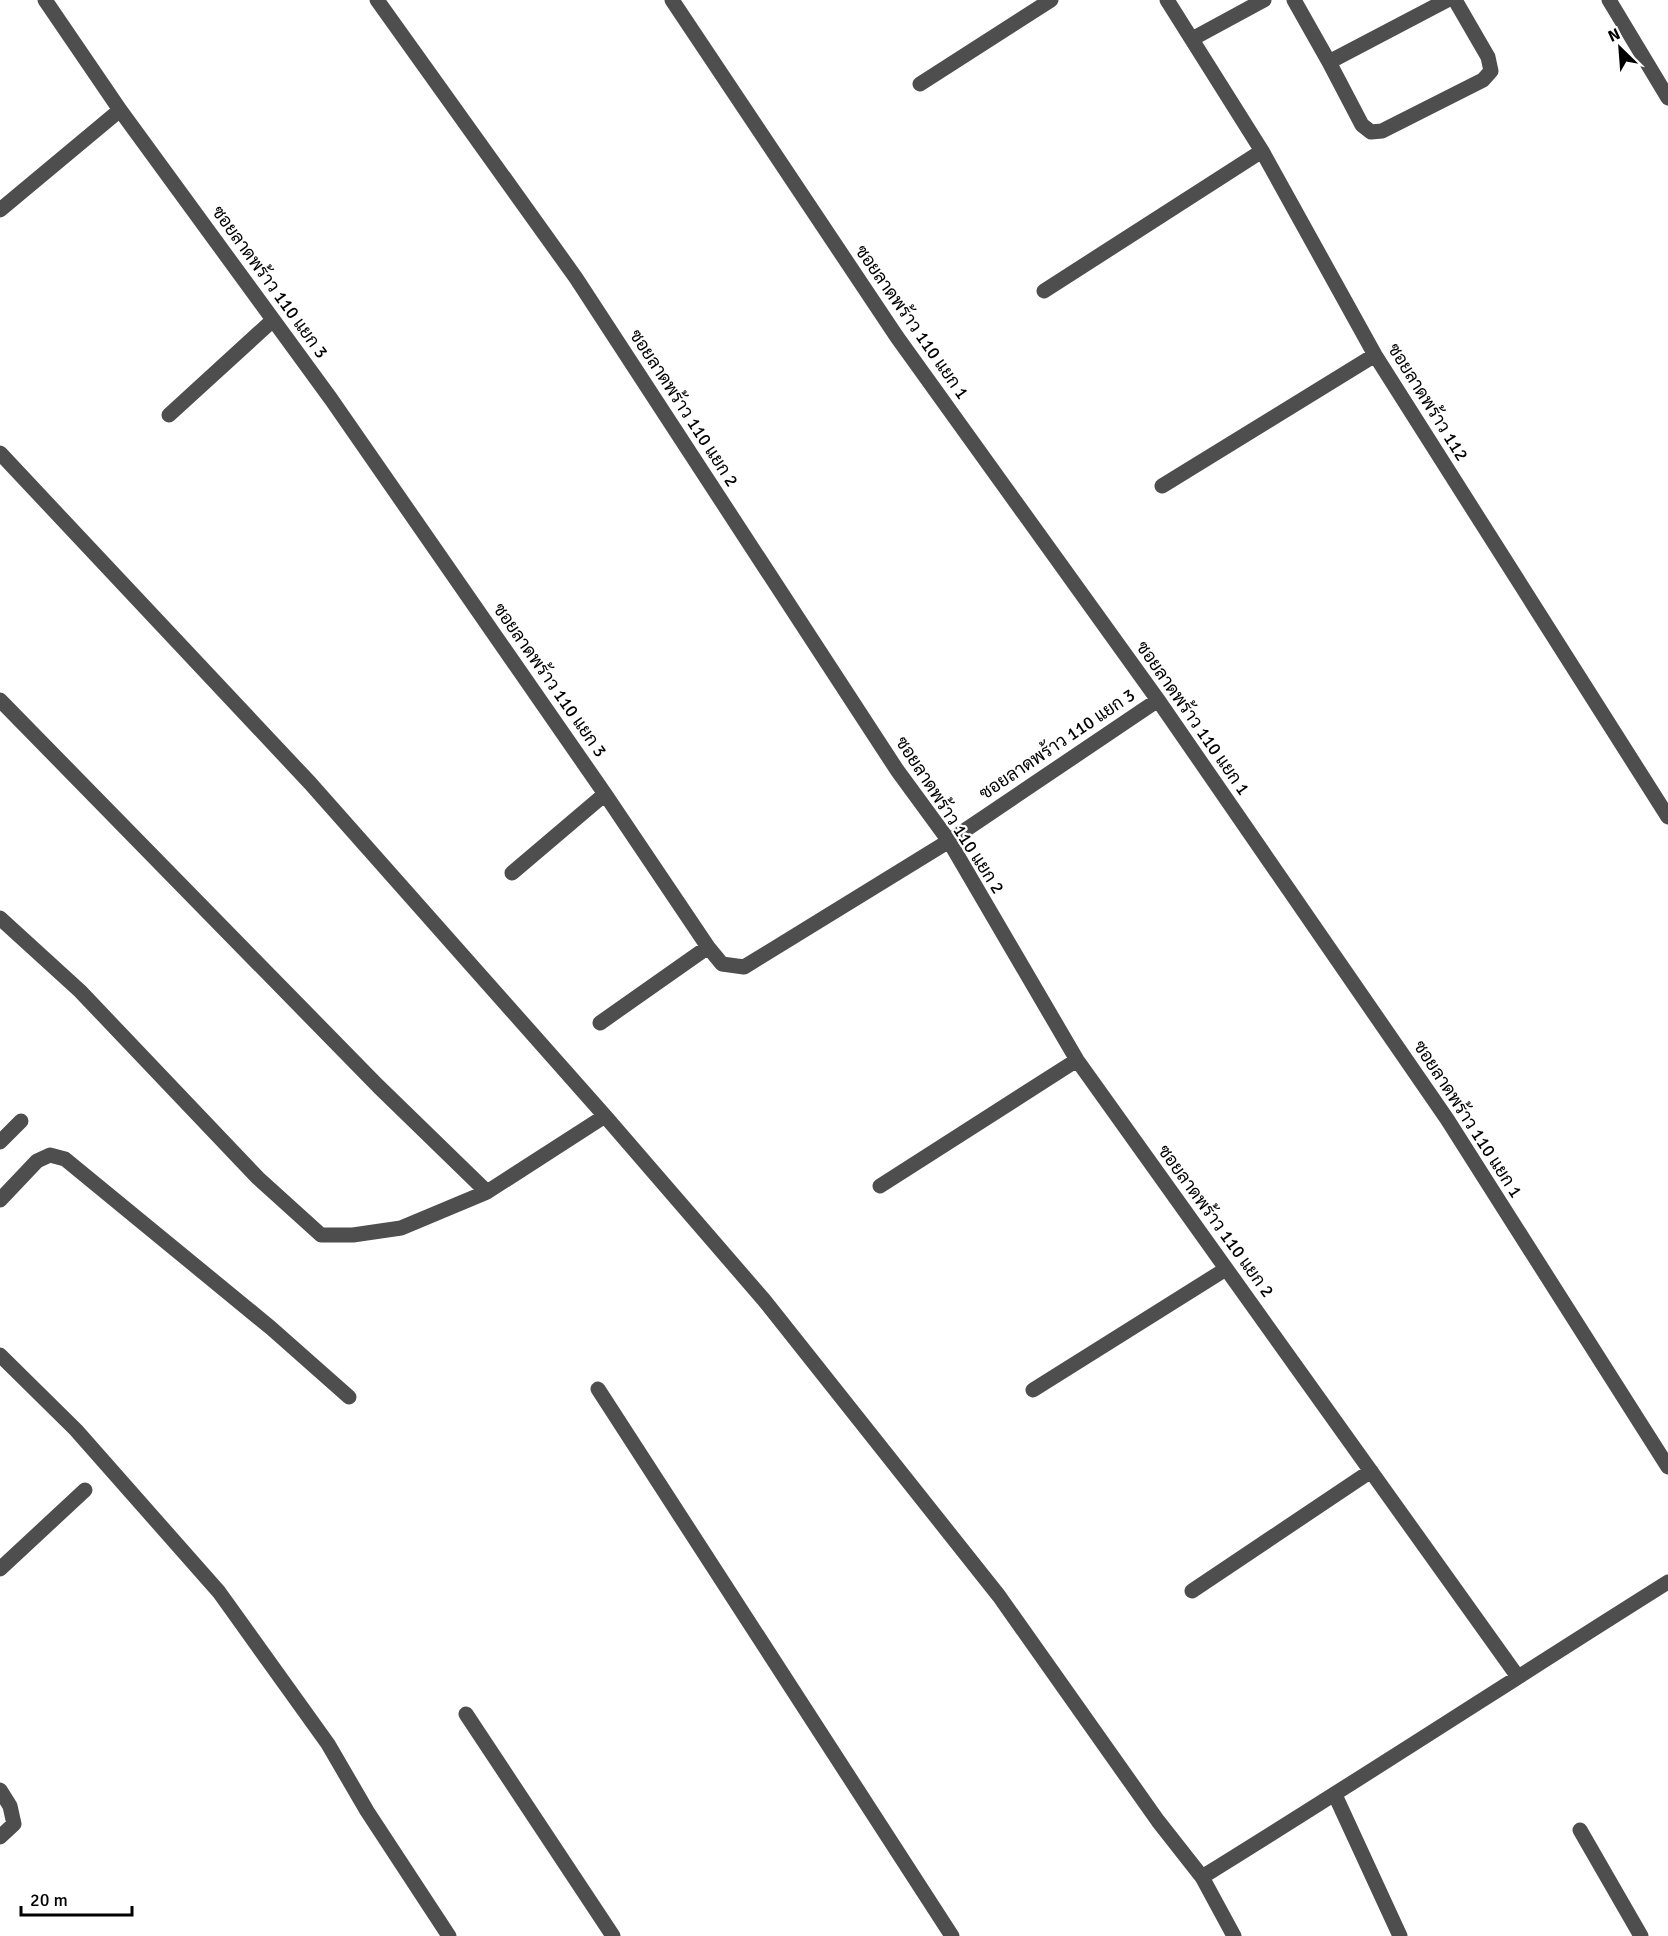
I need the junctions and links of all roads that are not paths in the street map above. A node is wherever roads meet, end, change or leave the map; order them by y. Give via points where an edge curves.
1 (45, 0) edge
2 (377, 0) edge
3 (672, 0) edge
4 (1051, 0) edge
5 (1167, 0) edge
6 (1264, 0) edge
7 (1294, 0) edge
8 (1447, 0) edge
9 (1455, 0) edge
10 (1610, 0) edge
11 (1192, 39) junction
12 (1329, 62) junction
13 (920, 84) dead end
14 (1668, 98) edge
15 (120, 110) junction
16 (1263, 151) junction
17 (0, 210) edge
18 (1044, 291) dead end
19 (273, 320) junction
20 (1375, 355) junction
21 (169, 415) dead end
22 (0, 453) edge
23 (1162, 486) dead end
24 (0, 700) edge
25 (1158, 700) junction
26 (605, 794) junction
27 (1668, 815) edge
28 (949, 842) junction
29 (512, 873) dead end
30 (0, 918) edge
31 (708, 947) junction
32 (600, 1023) dead end
33 (1077, 1060) junction
34 (605, 1116) junction
35 (21, 1121) dead end
36 (0, 1142) edge
37 (880, 1185) dead end
38 (487, 1192) junction
39 (0, 1200) edge
40 (1226, 1269) junction
41 (0, 1355) edge
42 (598, 1389) dead end
43 (1033, 1390) dead end
44 (349, 1397) dead end
45 (1668, 1467) edge
46 (1371, 1471) junction
47 (85, 1490) dead end
48 (0, 1569) edge
49 (1668, 1582) edge
50 (1192, 1591) dead end
51 (1518, 1677) junction
52 (466, 1714) dead end
53 (0, 1790) edge
54 (1335, 1795) junction
55 (1580, 1830) dead end
56 (0, 1837) edge
57 (1202, 1877) junction
58 (449, 1936) edge
59 (613, 1936) edge
60 (951, 1936) edge
61 (1234, 1936) edge
62 (1400, 1936) edge
63 (1641, 1936) edge

1 - 15 street, ซอยลาดพร้าว 110 แยก 3
2 - 28 street, ซอยลาดพร้าว 110 แยก 2 via 576,278 897,770
3 - 25 street, ซอยลาดพร้าว 110 แยก 1 via 897,338
4 - 13 street
5 - 11 street, ซอยลาดพร้าว 112
6 - 11 street
7 - 12 street
8 - 12 street
9 - 12 street via 1488,57 1491,71 1483,80 1382,131 1371,132 1362,124
10 - 14 street
11 - 16 street, ซอยลาดพร้าว 112
15 - 17 street
15 - 19 street, ซอยลาดพร้าว 110 แยก 3
16 - 18 street
16 - 20 street, ซอยลาดพร้าว 112
19 - 21 street
19 - 26 street, ซอยลาดพร้าว 110 แยก 3
20 - 23 street
20 - 27 street, ซอยลาดพร้าว 112
22 - 34 street via 310,783
24 - 38 street via 361,1069
25 - 28 street, ซอยลาดพร้าว 110 แยก 3
25 - 45 street, ซอยลาดพร้าว 110 แยก 1 via 1447,1119
26 - 29 street
26 - 31 street, ซอยลาดพร้าว 110 แยก 3
28 - 31 street, ซอยลาดพร้าว 110 แยก 3 via 744,967 722,964
28 - 33 street, ซอยลาดพร้าว 110 แยก 2
30 - 38 street via 80,991 258,1178 321,1235 401,1228
31 - 32 street
33 - 37 street
33 - 40 street, ซอยลาดพร้าว 110 แยก 2
34 - 38 street
34 - 57 street via 764,1300 999,1596
35 - 36 street
39 - 44 street via 37,1161 50,1155 65,1159
40 - 43 street
40 - 46 street, ซอยลาดพร้าว 110 แยก 2
41 - 58 street via 76,1430 219,1592 328,1744
42 - 60 street
46 - 50 street
46 - 51 street, ซอยลาดพร้าว 110 แยก 2
47 - 48 street
49 - 51 street
51 - 54 street
52 - 59 street
53 - 56 street via 10,1806 14,1824
54 - 57 street
54 - 62 street
55 - 63 street
57 - 61 street

